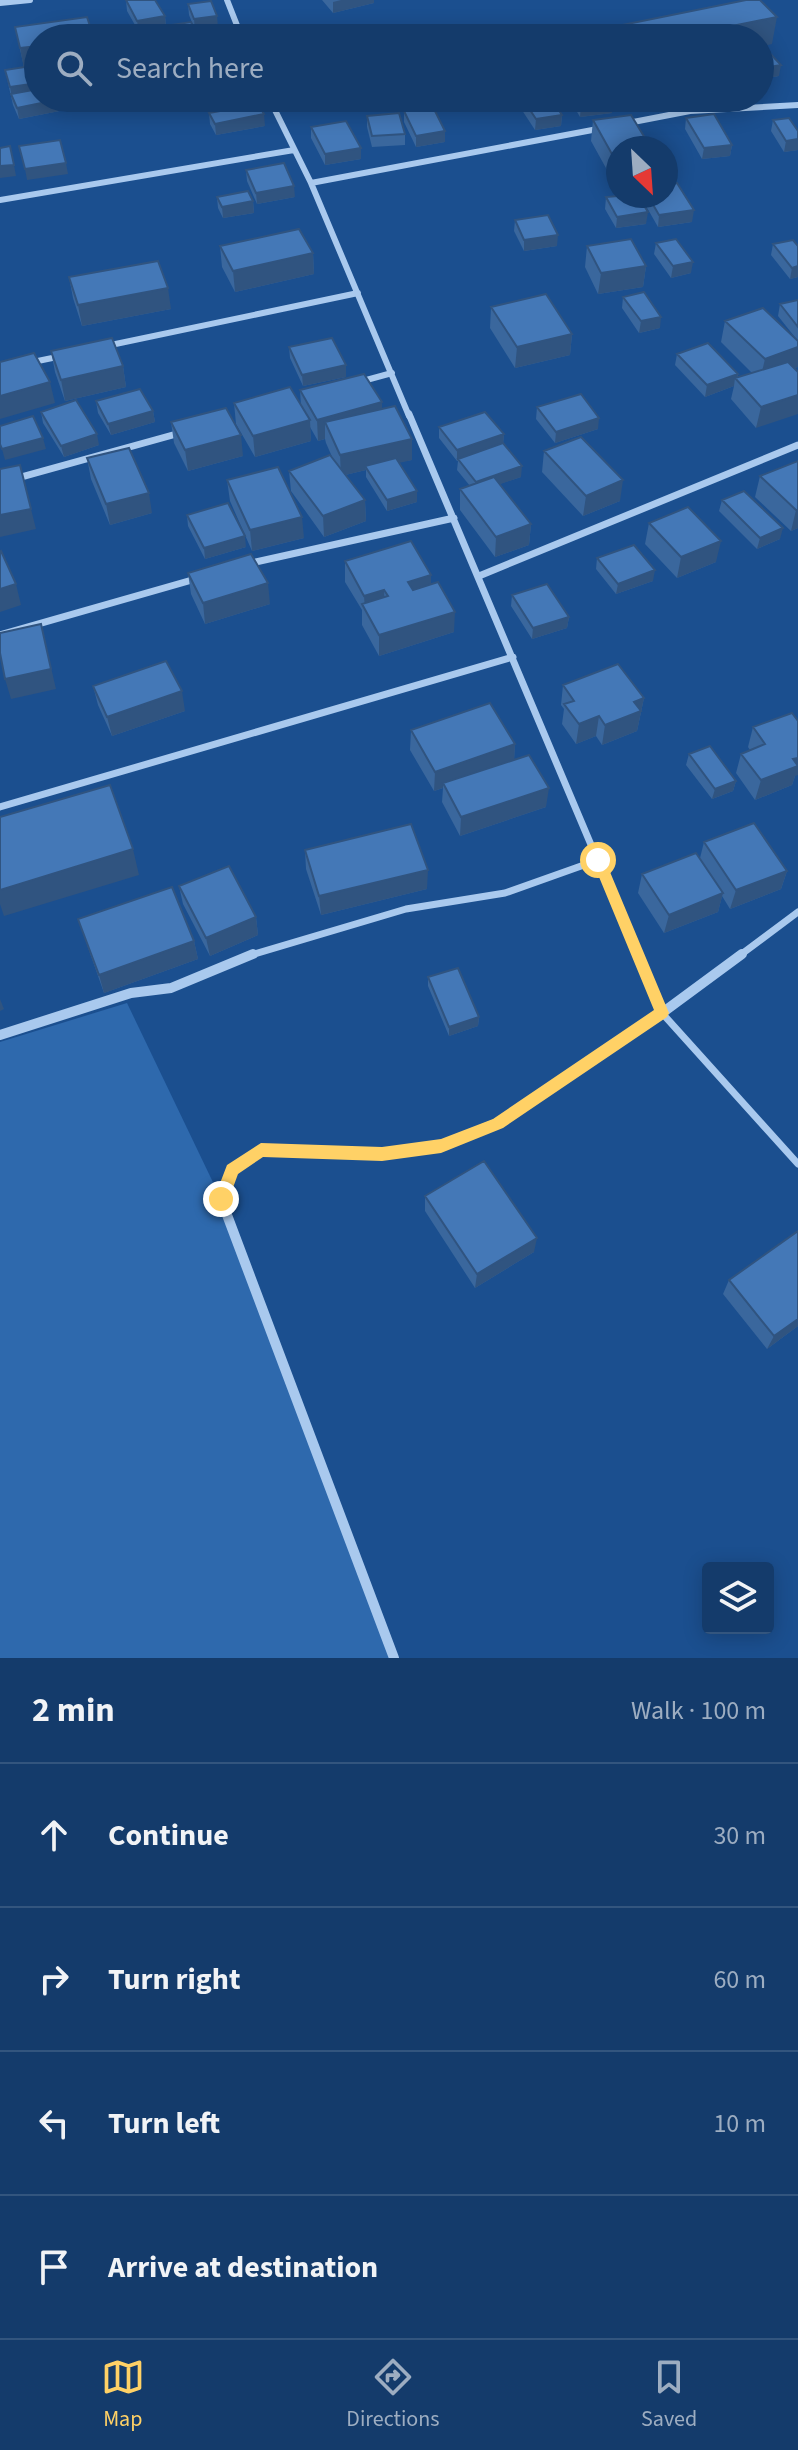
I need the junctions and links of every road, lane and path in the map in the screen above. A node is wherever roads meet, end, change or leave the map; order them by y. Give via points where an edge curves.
1 (30, 0) edge
2 (227, 0) edge
3 (0, 3) edge
4 (236, 24) edge
5 (798, 105) edge
6 (774, 106) edge
7 (276, 112) edge
8 (685, 112) edge
9 (294, 150) junction
10 (311, 183) junction
11 (0, 200) edge
12 (358, 293) junction
13 (93, 349) edge
14 (78, 352) edge
15 (16, 366) edge
16 (392, 373) junction
17 (347, 385) edge
18 (196, 428) edge
19 (798, 445) edge
20 (0, 483) edge
21 (454, 518) junction
22 (237, 567) edge
23 (207, 575) edge
24 (479, 576) junction
25 (0, 635) edge
26 (513, 657) junction
27 (0, 807) edge
28 (598, 860) junction
29 (798, 912) edge
30 (662, 1013) junction
31 (0, 1035) edge
32 (798, 1164) edge
33 (394, 1658) edge

1 - 3 street
2 - 4 street
5 - 6 street
7 - 9 street
8 - 10 street
9 - 10 street
9 - 11 street
10 - 12 street
12 - 13 street
12 - 16 street
14 - 15 street
16 - 17 street
16 - 21 street
18 - 20 street
19 - 24 street
21 - 22 street
21 - 24 street
23 - 25 street
24 - 26 street
26 - 27 street
26 - 28 street
28 - 30 street
28 - 31 street via 505,893 406,909 255,953 171,988 131,993
29 - 30 street
30 - 32 lane
30 - 33 street via 498,1123 441,1146 382,1154 261,1150 232,1170 221,1199

